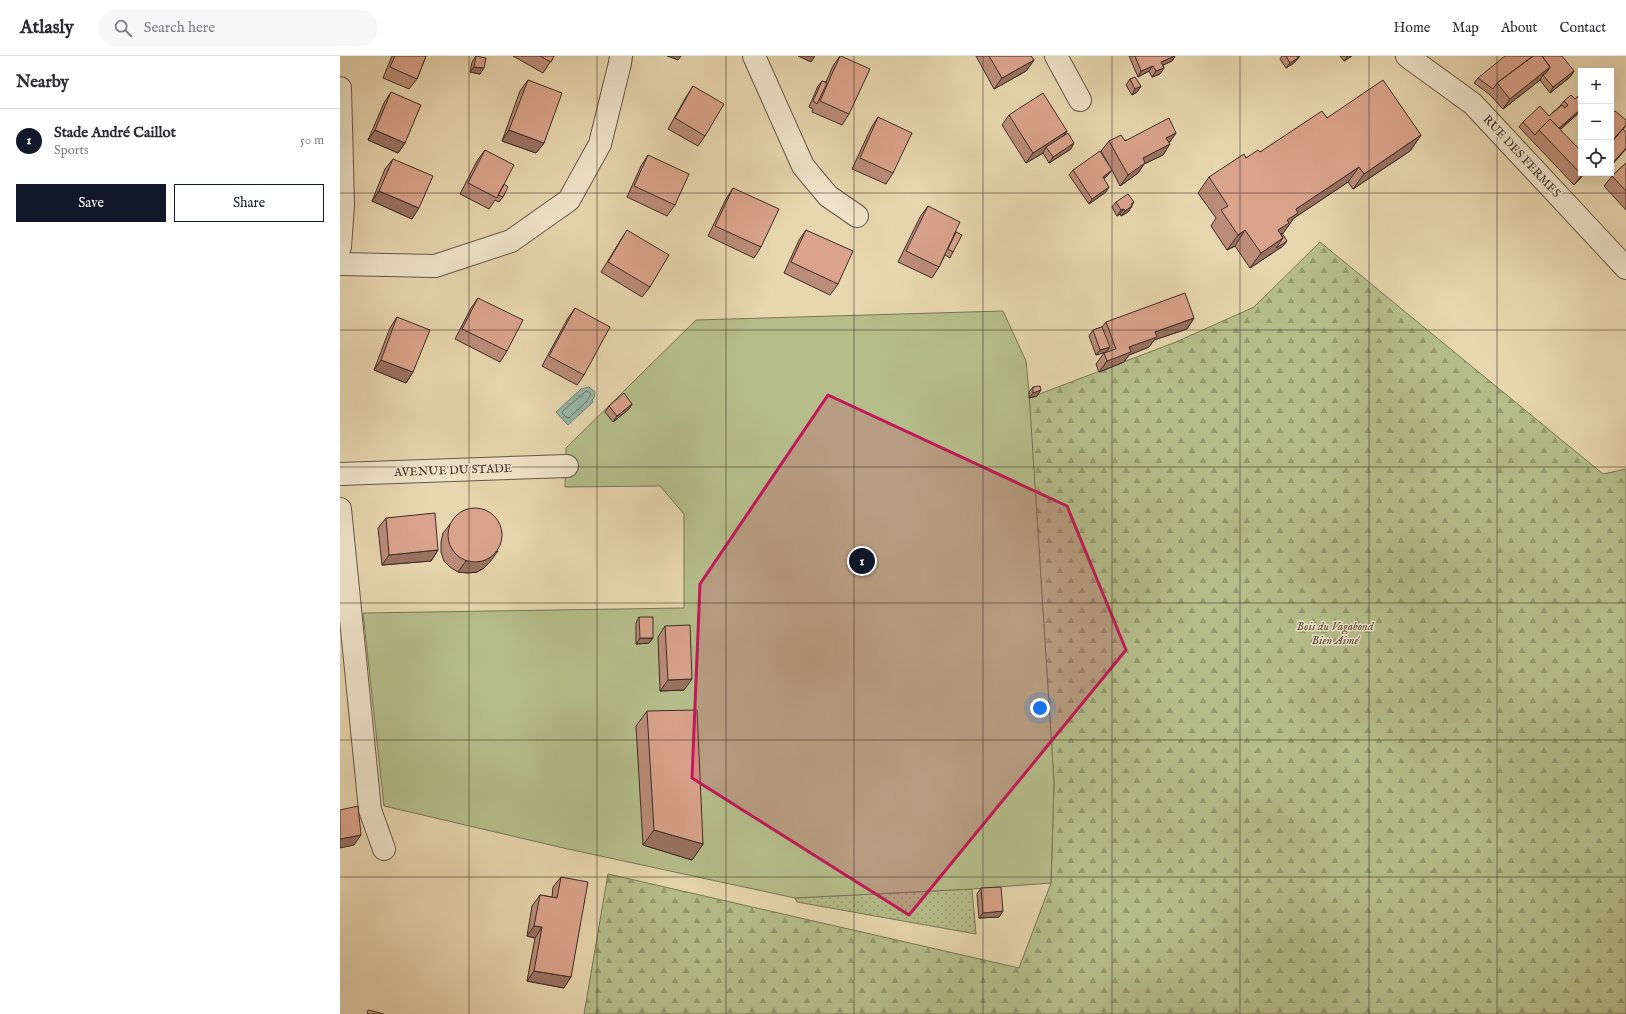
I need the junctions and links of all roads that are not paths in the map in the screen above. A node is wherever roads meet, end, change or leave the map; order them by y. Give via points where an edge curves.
1 (621, 56) edge
2 (754, 56) edge
3 (1056, 56) edge
4 (1407, 56) edge
5 (340, 88) edge
6 (1080, 100) dead end
7 (857, 216) dead end
8 (340, 247) edge
9 (340, 264) edge
10 (1626, 268) edge
11 (567, 466) dead end
12 (340, 474) edge
13 (340, 509) edge
14 (384, 850) dead end

1 - 9 street via 600,144 569,200 511,241 435,266
2 - 7 street via 803,166 828,196
3 - 6 street
4 - 10 street, RUE DES FERMES via 1473,104
5 - 8 street via 343,205
11 - 12 street, AVENUE DU STADE
13 - 14 street via 370,810

